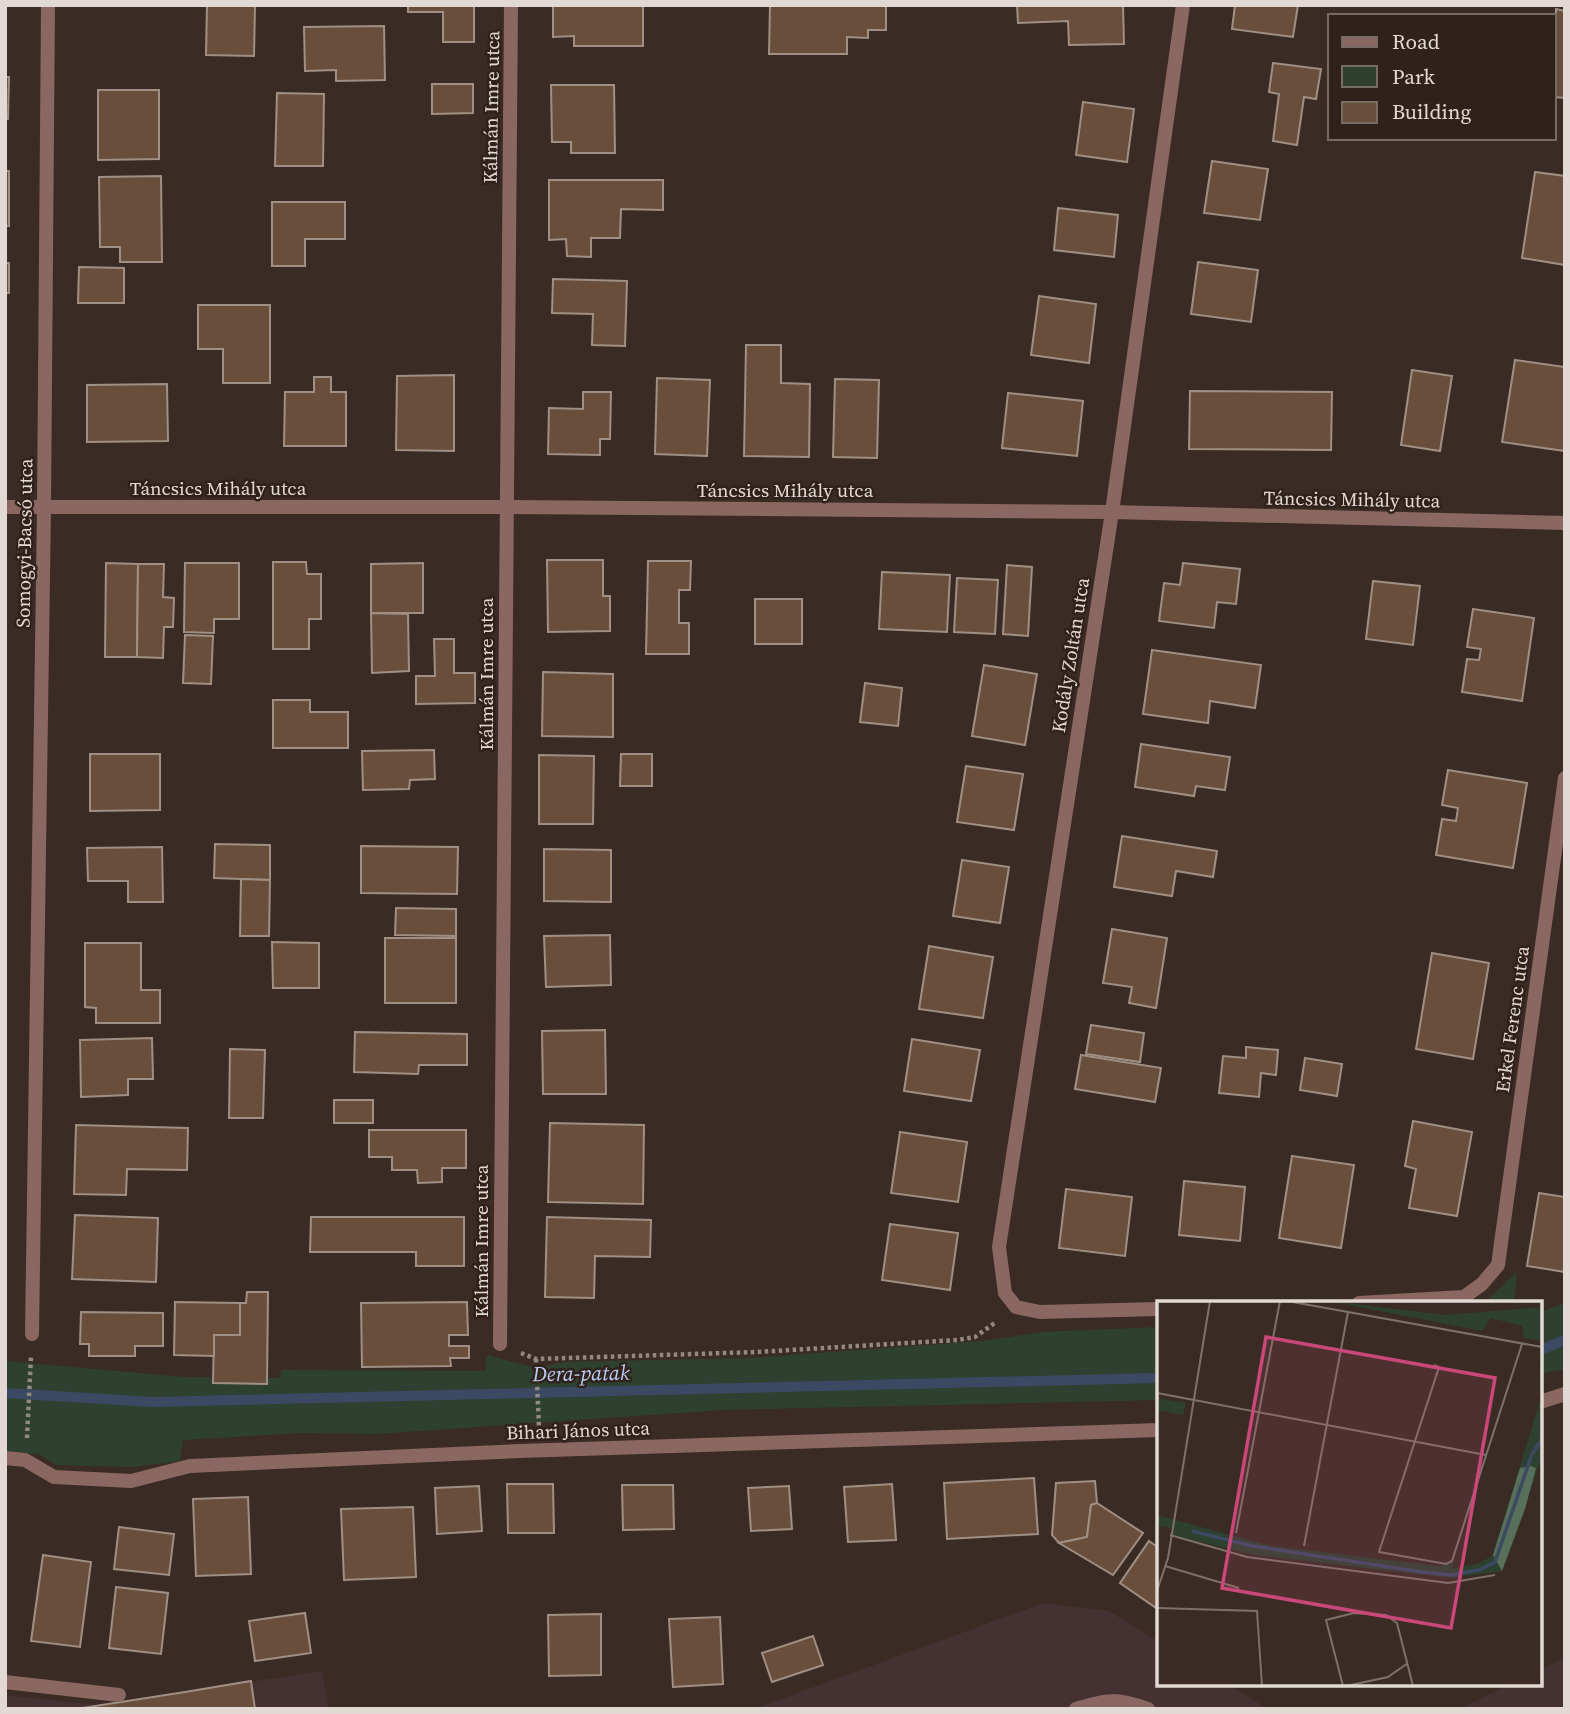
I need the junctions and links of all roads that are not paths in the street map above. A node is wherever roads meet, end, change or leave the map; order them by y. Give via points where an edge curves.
1 (48, 5) edge
2 (511, 5) edge
3 (1183, 5) edge
4 (5, 507) edge
5 (506, 507) junction
6 (44, 508) junction
7 (1112, 512) junction
8 (1565, 523) edge
9 (1565, 778) edge
10 (1394, 1301) edge
11 (1157, 1309) edge
12 (32, 1334) dead end
13 (500, 1343) dead end
14 (1565, 1394) edge
15 (1542, 1401) edge
16 (1157, 1430) edge
17 (5, 1458) edge
18 (5, 1682) edge
19 (119, 1695) dead end
20 (1076, 1709) edge
21 (1148, 1709) edge

1 - 6 street, Somogyi-Bacsó utca
2 - 5 street, Kálmán Imre utca
3 - 7 street, Kodály Zoltán utca
4 - 6 street, Táncsics Mihály utca
5 - 6 street, Táncsics Mihály utca
5 - 7 street, Táncsics Mihály utca
5 - 13 street, Kálmán Imre utca
6 - 12 street, Somogyi-Bacsó utca
7 - 8 street, Táncsics Mihály utca
7 - 11 street, Kodály Zoltán utca via 999,1247 1005,1293 1016,1307 1040,1312
9 - 10 street, Erkel Ferenc utca via 1498,1265 1464,1297
14 - 15 street
16 - 17 street, Bihari János utca via 190,1466 131,1481 54,1477 25,1460
18 - 19 street
20 - 21 street via 1102,1700

